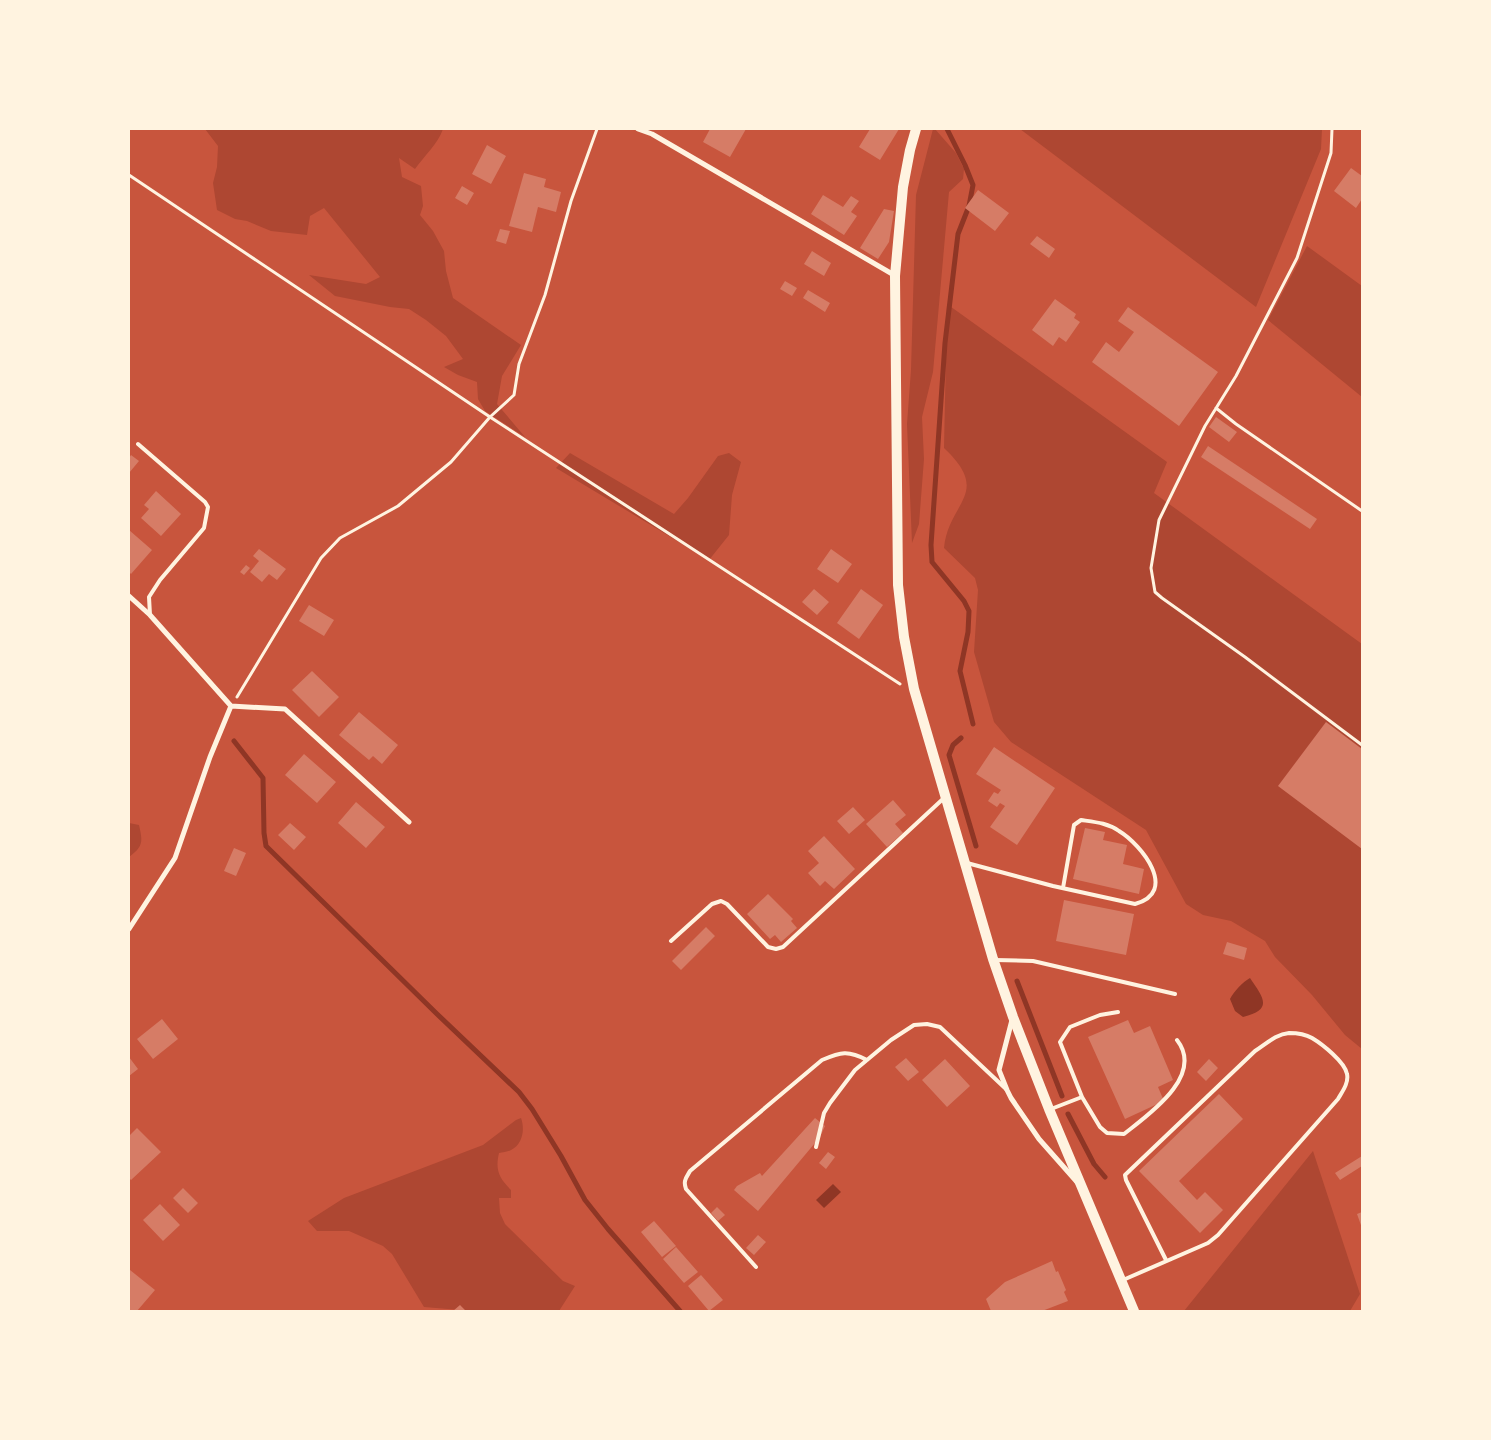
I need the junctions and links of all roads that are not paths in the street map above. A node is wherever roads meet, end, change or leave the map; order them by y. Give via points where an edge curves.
1 (638, 129) edge
2 (916, 129) edge
3 (895, 276) junction
4 (138, 444) dead end
5 (129, 596) edge
6 (150, 615) junction
7 (231, 706) junction
8 (946, 796) junction
9 (409, 822) dead end
10 (965, 863) junction
11 (1063, 888) junction
12 (129, 929) edge
13 (671, 941) dead end
14 (993, 959) junction
15 (1176, 994) dead end
16 (1118, 1012) dead end
17 (1013, 1017) junction
18 (1177, 1040) dead end
19 (867, 1060) junction
20 (1007, 1090) junction
21 (1082, 1098) junction
22 (1049, 1110) junction
23 (816, 1147) dead end
24 (1080, 1186) junction
25 (1166, 1260) junction
26 (756, 1267) dead end
27 (1121, 1280) junction
28 (1134, 1311) edge

1 - 3 street via 652,134
2 - 3 main road via 903,187
3 - 8 main road via 898,585 914,689
4 - 6 lane via 208,507 204,528 149,598
5 - 6 street
6 - 7 street
7 - 9 street via 285,709
7 - 12 street via 175,858
8 - 10 main road
8 - 13 lane via 783,947 768,947 721,901 712,904
10 - 11 lane
10 - 14 main road
11 - 11 lane via 1134,904 1145,902 1153,893 1155,873 1136,845 1119,831 1101,822 1081,820 1074,825
14 - 15 lane via 1032,961
14 - 17 main road
16 - 21 lane via 1100,1014 1070,1027 1060,1042
17 - 20 street via 999,1070
17 - 22 main road
18 - 21 lane via 1184,1055 1182,1076 1164,1102 1124,1134 1107,1133 1100,1127
19 - 20 lane via 914,1025 927,1024 940,1027
19 - 23 lane via 824,1113
19 - 26 lane via 853,1053 839,1053 822,1060 690,1171 685,1179 686,1189
20 - 24 street via 1039,1139
21 - 22 lane
22 - 24 main road
24 - 27 main road
25 - 25 lane via 1218,1235 1338,1099 1345,1087 1347,1074 1342,1063 1312,1038 1288,1033 1275,1037 1255,1051 1125,1175
25 - 27 lane
27 - 28 main road

